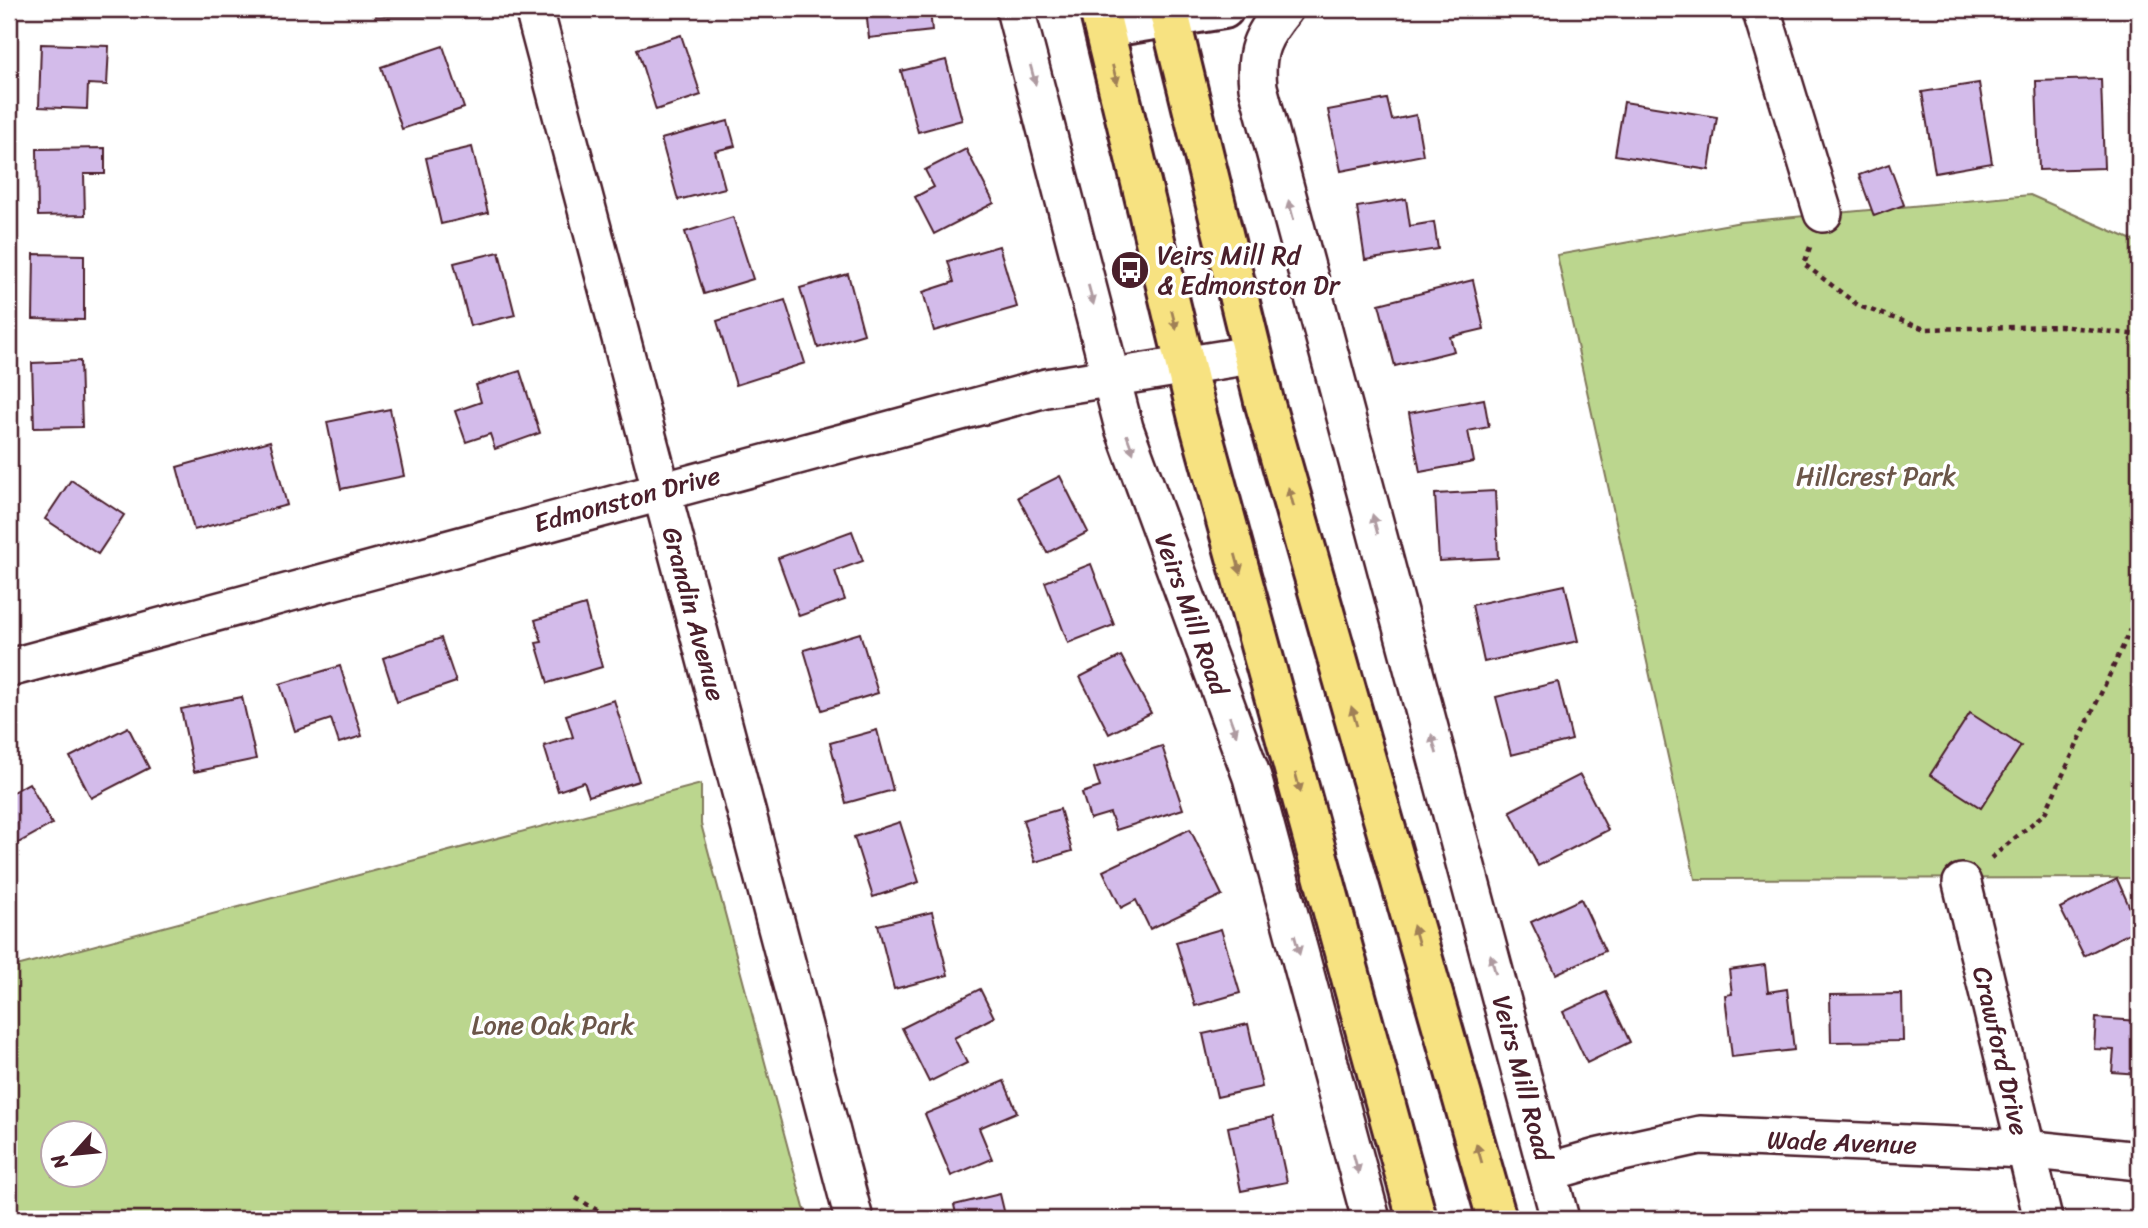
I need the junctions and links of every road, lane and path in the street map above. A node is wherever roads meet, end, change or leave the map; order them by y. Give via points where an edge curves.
1 (534, 9) edge
2 (1015, 9) edge
3 (1224, 9) edge
4 (1284, 9) edge
5 (1761, 9) edge
6 (1169, 14) edge
7 (1101, 18) edge
8 (1823, 213) joint
9 (2139, 335) edge
10 (1251, 355) junction
11 (1185, 367) junction
12 (1110, 378) junction
13 (661, 490) junction
14 (2139, 612) edge
15 (9, 668) edge
16 (1962, 883) joint
17 (2024, 1149) junction
18 (2139, 1160) edge
19 (1548, 1172) junction
20 (576, 1198) dead end
21 (613, 1219) edge
22 (855, 1219) edge
23 (1371, 1219) edge
24 (1417, 1219) edge
25 (1497, 1219) edge
26 (1560, 1219) edge
27 (2042, 1219) edge

1 - 13 street, Grandin Avenue
2 -> 12 street, Veirs Mill Road
3 - 6 street
19 -> 4 street, Veirs Mill Road via 1258,87 1255,63 1259,47
5 - 8 street
6 - 7 street
6 - 10 main road
7 -> 11 main road, Veirs Mill Road
8 - 9 path via 1804,264 1859,306 1925,329 2060,326
10 - 11 street, Edmonston Drive
25 -> 10 main road
11 - 12 street, Edmonston Drive
11 -> 24 main road, Veirs Mill Road
12 - 13 street, Edmonston Drive via 1046,388
12 -> 23 street, Veirs Mill Road via 1124,428 1252,777
13 - 15 street, Edmonston Drive
13 - 22 street, Grandin Avenue
14 - 16 path via 2045,813
16 - 17 street, Crawford Drive
17 - 18 street, Wade Avenue
17 - 19 street, Wade Avenue via 1700,1136
17 - 27 street, Crawford Drive
19 - 26 street, Veirs Mill Road
20 - 21 path

